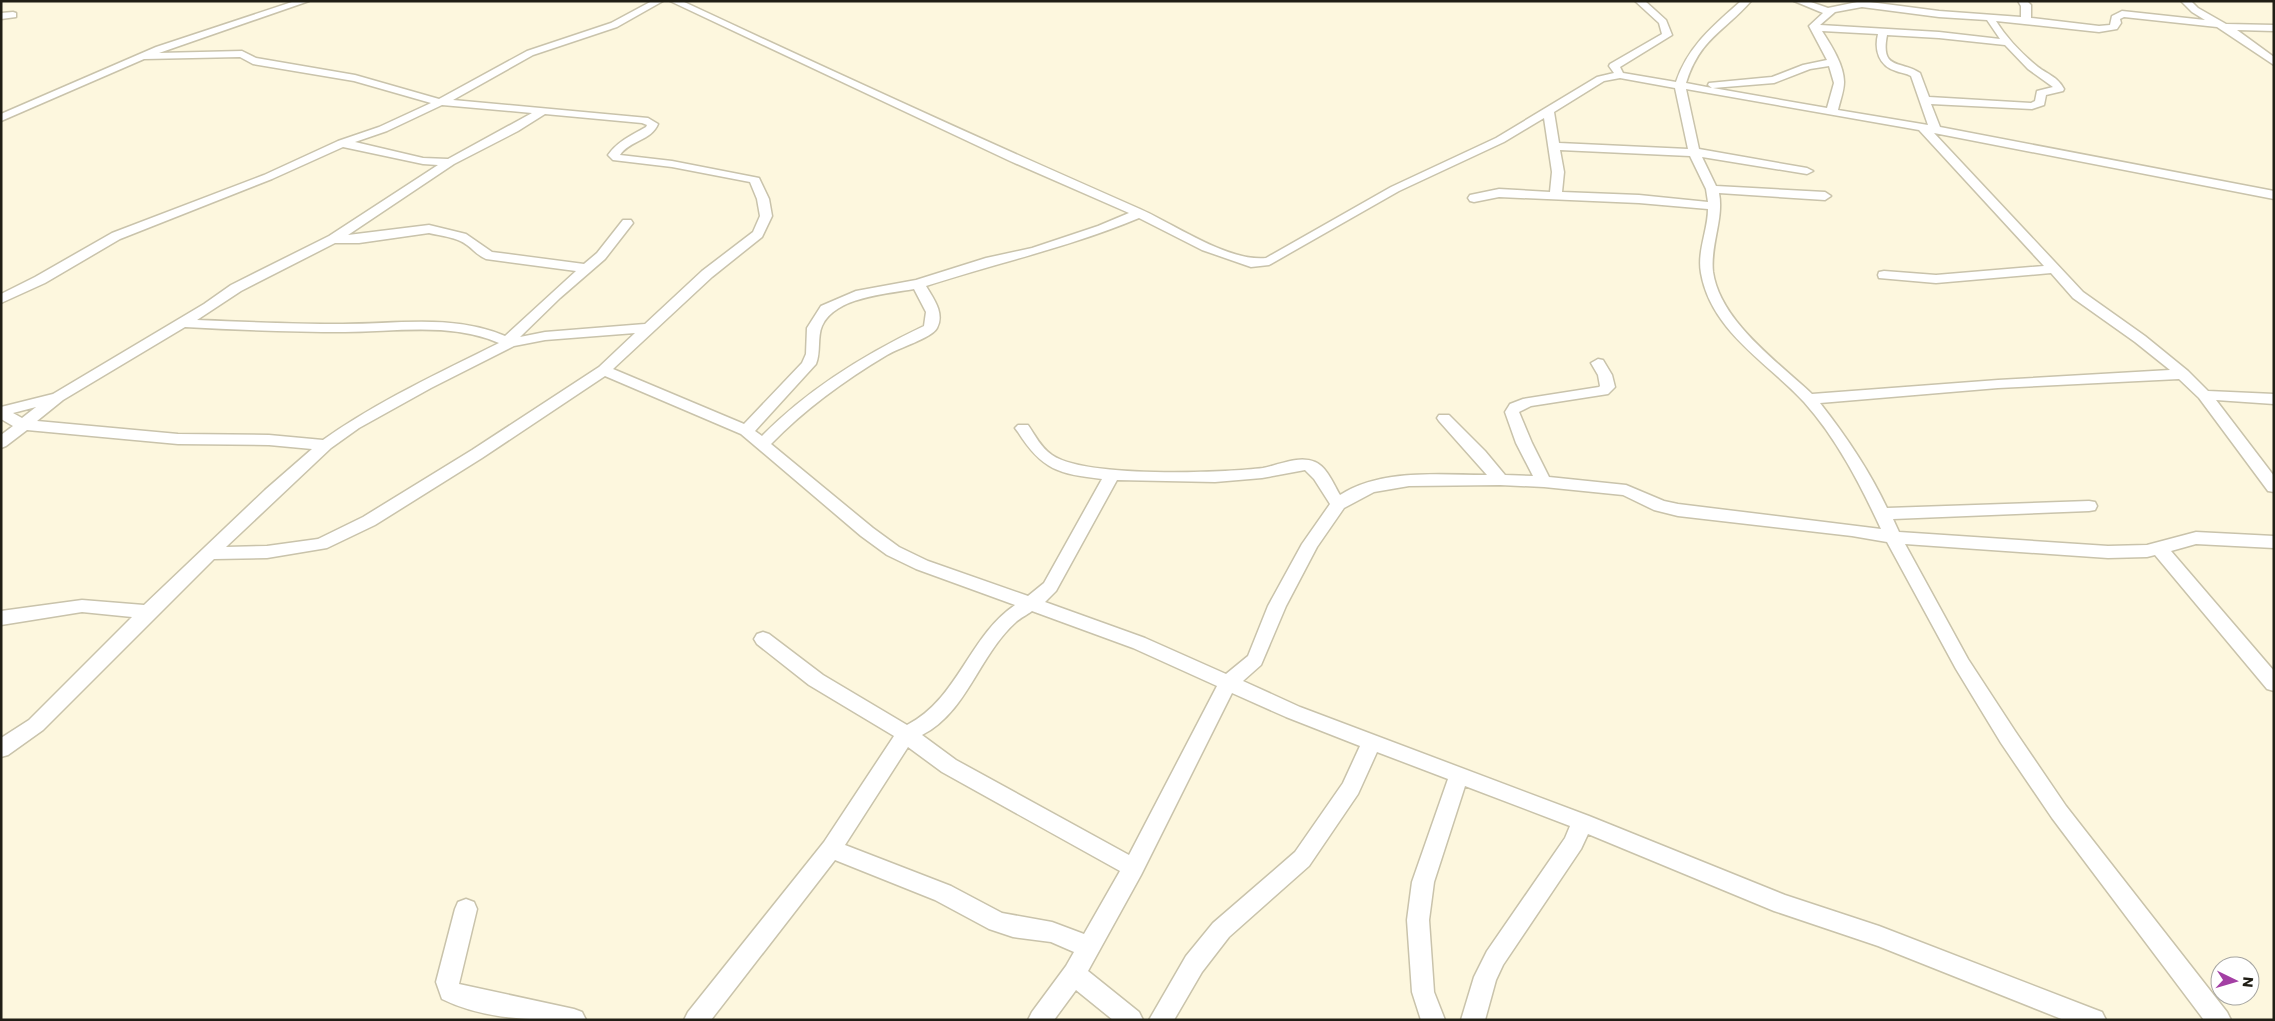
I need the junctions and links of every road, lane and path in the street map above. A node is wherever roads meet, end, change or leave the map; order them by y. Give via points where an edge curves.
1 (305, 1) edge
2 (659, 1) edge
3 (674, 1) edge
4 (1639, 1) edge
5 (1747, 1) edge
6 (1798, 1) edge
7 (2022, 1) edge
8 (2185, 1) edge
9 (1850, 3) edge
10 (1914, 6) edge
11 (1830, 12) junction
12 (13, 15) dead end
13 (1, 16) edge
14 (1990, 18) junction
15 (2026, 20) junction
16 (2222, 26) junction
17 (1815, 28) junction
18 (2274, 28) edge
19 (1883, 33) junction
20 (2010, 43) junction
21 (142, 56) junction
22 (1832, 62) junction
23 (2274, 62) edge
24 (1620, 75) junction
25 (1688, 87) junction
26 (1923, 100) junction
27 (440, 102) junction
28 (1832, 111) junction
29 (541, 112) junction
30 (1549, 112) junction
31 (1, 118) edge
32 (1929, 129) junction
33 (342, 143) junction
34 (1556, 146) junction
35 (1694, 153) junction
36 (450, 162) junction
37 (1807, 171) dead end
38 (1712, 189) junction
39 (2274, 195) edge
40 (1556, 196) junction
41 (1825, 196) dead end
42 (1474, 198) dead end
43 (1715, 206) junction
44 (1139, 213) junction
45 (627, 223) dead end
46 (333, 239) junction
47 (586, 268) junction
48 (2056, 269) junction
49 (1884, 274) dead end
50 (918, 284) junction
51 (1, 299) edge
52 (183, 323) junction
53 (651, 328) junction
54 (508, 342) junction
55 (1598, 362) dead end
56 (604, 370) junction
57 (2183, 374) junction
58 (2204, 396) junction
59 (58, 397) junction
60 (1809, 399) junction
61 (2274, 399) edge
62 (1, 413) edge
63 (1444, 418) dead end
64 (23, 425) junction
65 (1024, 428) dead end
66 (746, 432) junction
67 (1, 443) edge
68 (326, 445) junction
69 (762, 445) junction
70 (1111, 476) junction
71 (1500, 480) junction
72 (1544, 482) junction
73 (2272, 483) edge
74 (1338, 504) junction
75 (2089, 506) dead end
76 (1883, 514) junction
77 (1893, 536) junction
78 (2274, 542) edge
79 (2160, 549) junction
80 (210, 553) junction
81 (1028, 605) junction
82 (148, 612) junction
83 (1, 618) edge
84 (763, 640) dead end
85 (1228, 683) junction
86 (2274, 684) edge
87 (906, 734) junction
88 (1372, 742) junction
89 (1, 749) edge
90 (1459, 775) junction
91 (1582, 822) junction
92 (831, 850) junction
93 (1133, 868) junction
94 (466, 909) dead end
95 (1089, 947) junction
96 (1074, 974) junction
97 (574, 1020) edge
98 (696, 1020) edge
99 (1040, 1020) edge
100 (1132, 1020) edge
101 (1161, 1020) edge
102 (1433, 1020) edge
103 (1473, 1020) edge
104 (2094, 1020) edge
105 (2219, 1020) edge

1 - 21 street
2 - 27 street via 614,25 530,53
3 - 44 street
4 - 24 street via 1663,22 1667,35 1614,66
5 - 25 street via 1698,48 1684,70
6 - 11 street
7 - 15 street via 2026,5
8 - 16 street
9 - 10 street
9 - 11 street
10 - 14 street via 1939,14
11 - 17 street
12 - 13 street
14 - 15 street
14 - 20 street
15 - 16 street via 2109,28 2114,26 2119,14 2127,14
16 - 18 street
16 - 23 street
17 - 19 street
17 - 22 street via 1828,48
19 - 20 street
19 - 26 street via 1881,47 1884,59 1893,67 1915,74
20 - 26 street via 2059,89 2041,93 2040,103 2032,106
21 - 27 street via 242,54 253,61 364,80
21 - 31 street
22 - 25 street via 1807,67 1774,80
22 - 28 street via 1839,83
24 - 25 street
24 - 30 street via 1601,79
25 - 28 street
25 - 35 street via 1681,97
26 - 32 street via 1930,114
27 - 29 street
27 - 33 street
28 - 32 street
29 - 36 street
29 - 53 street via 644,120 653,124 651,129 621,146 614,155 617,158 687,166 755,180 764,199 766,216 758,234 707,274
30 - 34 street
30 - 44 street via 1500,140 1396,189 1269,261 1252,263 1238,260
32 - 39 street
32 - 48 street
33 - 36 street via 423,162
33 - 51 street via 268,177 116,236
34 - 35 street
34 - 40 street
35 - 37 street
35 - 38 street
36 - 46 street
38 - 41 street
38 - 43 street
40 - 42 street via 1499,193
40 - 43 street
43 - 60 street via 1708,242 1707,272 1723,312 1736,330
44 - 50 street via 1044,248
45 - 47 street via 609,247
46 - 47 street via 359,239 429,229 462,237 490,256
46 - 52 street via 236,288
47 - 54 street
48 - 49 street via 1936,279
48 - 57 street via 2078,296
50 - 66 street via 861,294 826,309 814,328 813,354 809,364
50 - 69 street via 934,312 930,329 883,351 806,403
52 - 54 street via 438,326 476,330
52 - 59 street
53 - 54 street
53 - 56 street
54 - 68 street via 354,425
55 - 72 street via 1607,381 1608,387 1603,391 1528,402 1515,407 1512,412
56 - 66 street
56 - 80 street via 369,521 321,544 267,552
57 - 58 street
57 - 60 street
58 - 61 street
58 - 73 street
59 - 62 street
59 - 64 street
60 - 76 street via 1839,437
62 - 64 street
63 - 71 street
64 - 67 street
64 - 68 street via 178,439 269,440
65 - 70 street via 1036,447 1052,462
66 - 69 street
68 - 80 street
69 - 81 street via 893,551
70 - 74 street via 1262,473 1306,465 1315,469
70 - 81 street via 1050,587
71 - 72 street
71 - 74 street via 1409,481 1371,487
72 - 77 street via 1626,490 1660,506 1678,510
74 - 85 street via 1310,544 1277,606 1255,660
75 - 76 street
76 - 77 street
77 - 79 street via 2108,552
77 - 105 street via 1962,664 2053,804
78 - 79 street via 2196,538
79 - 86 street
80 - 82 street
81 - 85 street via 1139,643
81 - 87 street via 1009,618 991,640 946,707 928,723
82 - 83 street via 82,606
82 - 89 street via 36,725
84 - 87 street via 816,680
85 - 88 street
85 - 93 street
87 - 92 street
87 - 93 street via 957,770
88 - 90 street
88 - 101 street via 1351,788 1302,859 1221,930 1194,964
90 - 91 street
90 - 102 street via 1423,882 1418,920 1423,992
91 - 103 street via 1574,843 1485,976
91 - 104 street via 1782,904 1879,936
92 - 95 street via 943,893 996,922 1052,932
92 - 98 street
93 - 95 street
94 - 97 street via 447,982 450,991 460,996
95 - 96 street
96 - 99 street
96 - 100 street

